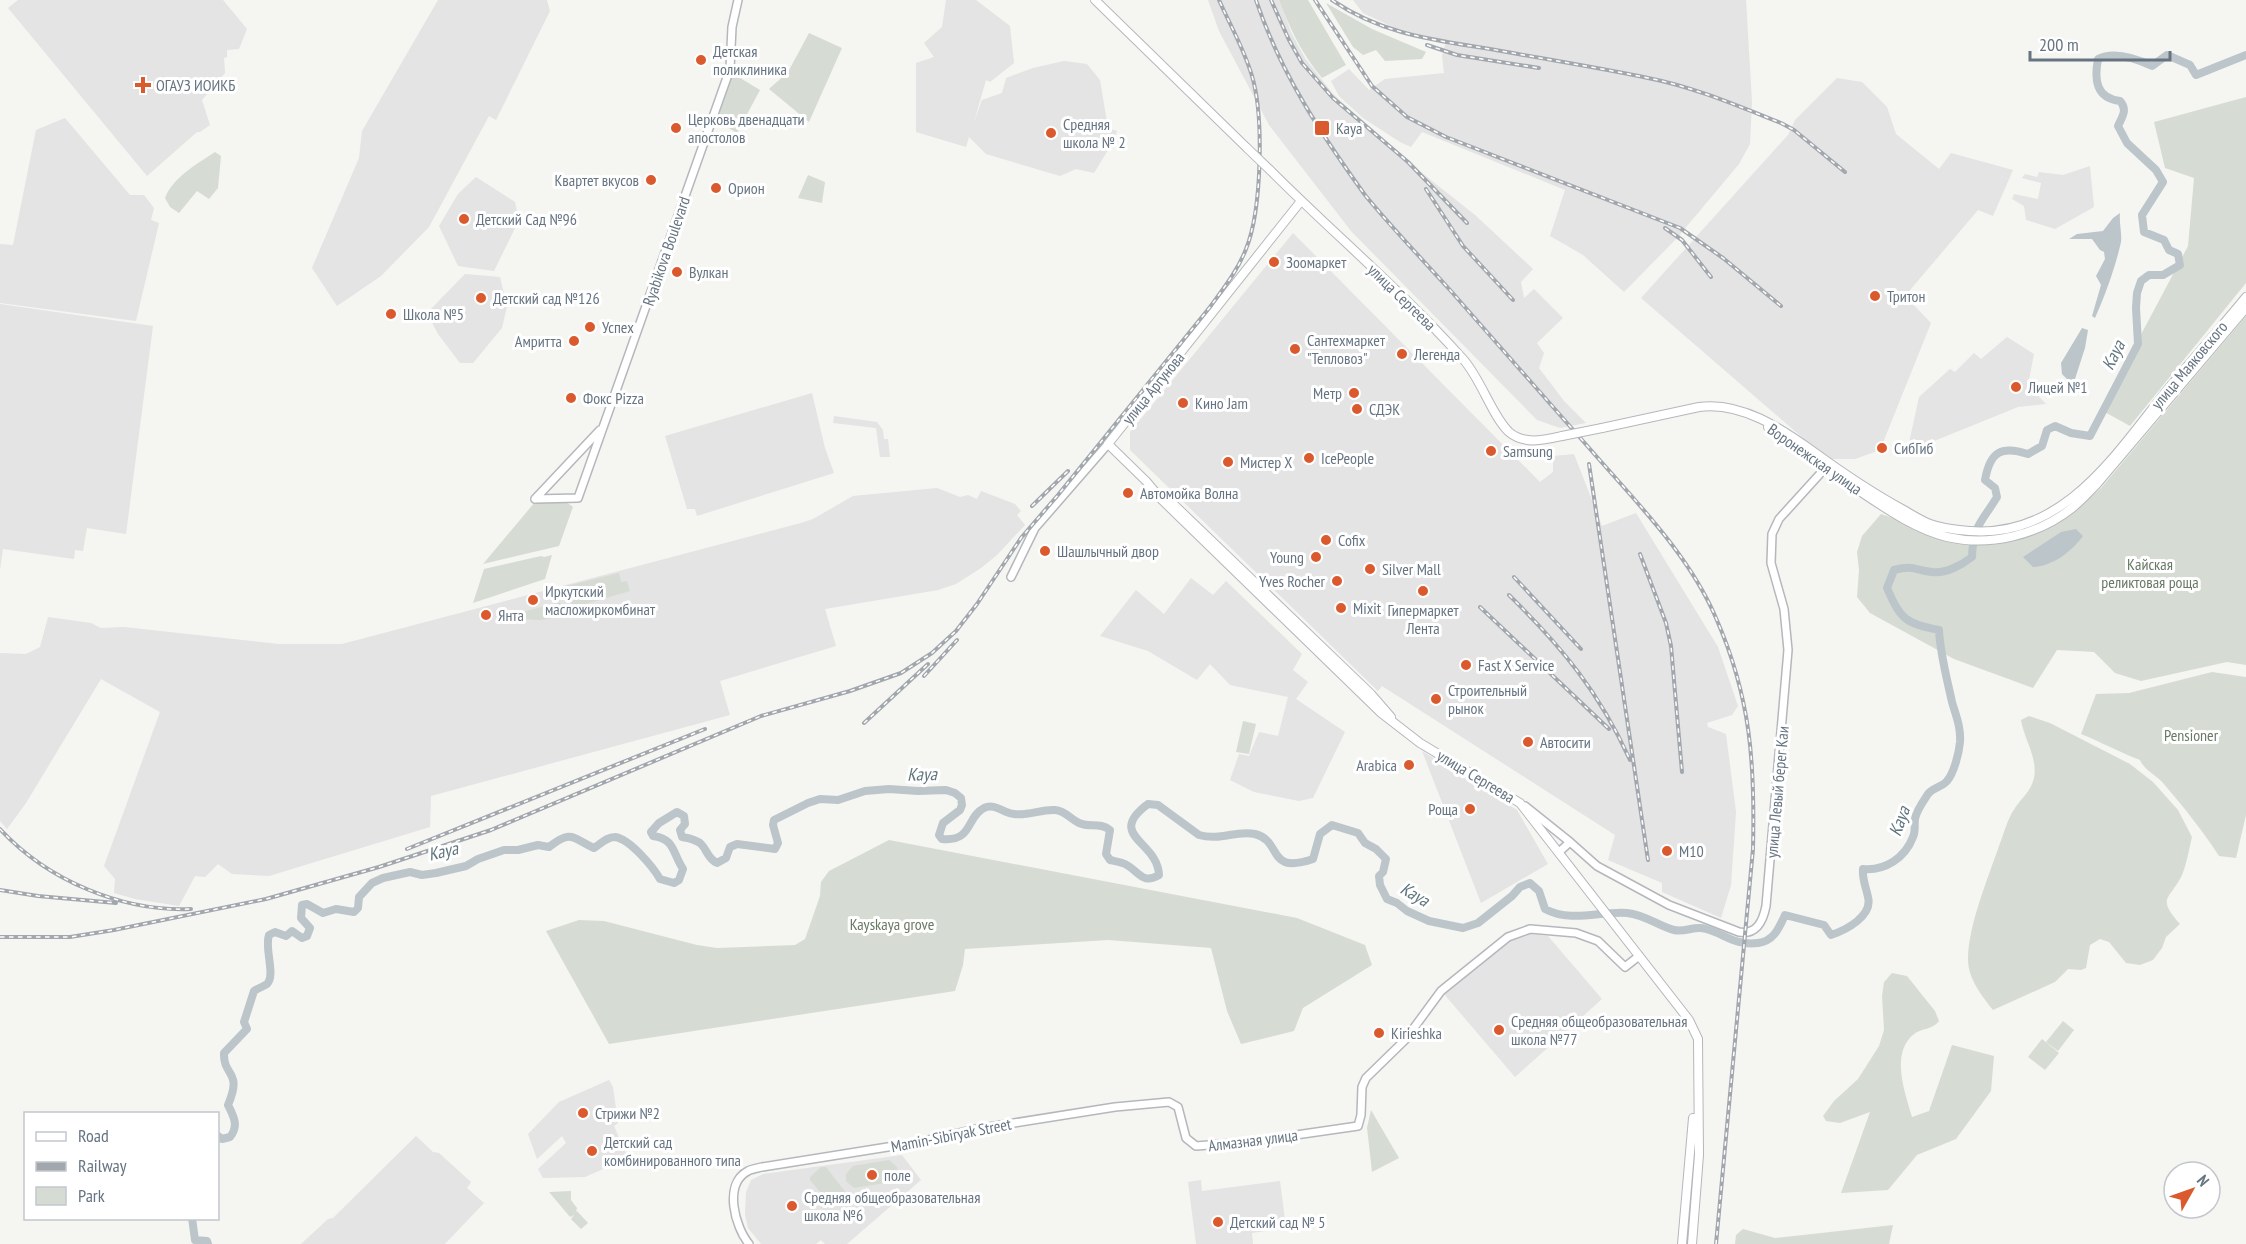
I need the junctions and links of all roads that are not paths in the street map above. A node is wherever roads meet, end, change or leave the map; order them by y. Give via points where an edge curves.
1 (738, 0) edge
2 (1095, 0) edge
3 (1300, 201) junction
4 (2246, 297) edge
5 (2246, 308) edge
6 (1754, 417) joint
7 (602, 428) junction
8 (1108, 444) junction
9 (1828, 466) junction
10 (1146, 481) junction
11 (1989, 536) junction
12 (1011, 577) dead end
13 (1393, 720) junction
14 (1520, 803) junction
15 (1570, 842) junction
16 (1559, 852) junction
17 (1639, 956) junction
18 (1697, 1087) junction
19 (1690, 1152) junction
20 (1699, 1155) junction
21 (748, 1244) edge
22 (1682, 1244) edge
23 (1692, 1244) edge

1 - 7 street, Ryabikova Boulevard via 730,69
2 - 3 main road, улица Сергеева, bridge
3 - 6 main road, улица Сергеева, bridge via 1426,319 1464,360 1510,432 1523,439 1562,436 1711,405
3 - 8 main road, улица Аргунова
4 - 11 main road, улица Маяковского via 2090,482 2065,504 2030,524
5 - 11 main road, улица Маяковского via 2096,485 2072,508 2024,534
6 - 9 main road, Воронежская улица
7 - 7 street, Ryabikova Boulevard via 535,499 578,498
8 - 10 main road, улица Сергеева
8 - 12 street, улица Аргунова via 1035,528
9 - 11 main road, Воронежская улица via 1876,502 1914,524 1948,537
9 - 15 street, улица Левый берег Каи via 1779,519 1772,534 1771,563 1784,609 1788,650 1767,906 1757,929 1748,934 1739,932 1669,904 1597,866
10 - 13 main road, улица Сергеева via 1280,605
10 - 13 main road, улица Сергеева via 1363,696
13 - 14 main road, улица Сергеева via 1420,743
14 - 15 street
14 - 16 main road, улица Сергеева
15 - 16 street
16 - 17 main road, улица Сергеева
17 - 18 main road, улица Сергеева via 1694,1028 1698,1039
17 - 21 street, Алмазная улица via 1625,967 1598,941 1576,933 1530,929 1508,937 1441,991 1405,1040 1366,1078 1358,1126 1196,1146 1186,1138 1176,1104 1169,1102 964,1131 762,1167 747,1171 737,1181 734,1211
18 - 19 main road
18 - 20 main road
19 - 20 main road via 1697,1150
19 - 22 main road
20 - 23 main road

